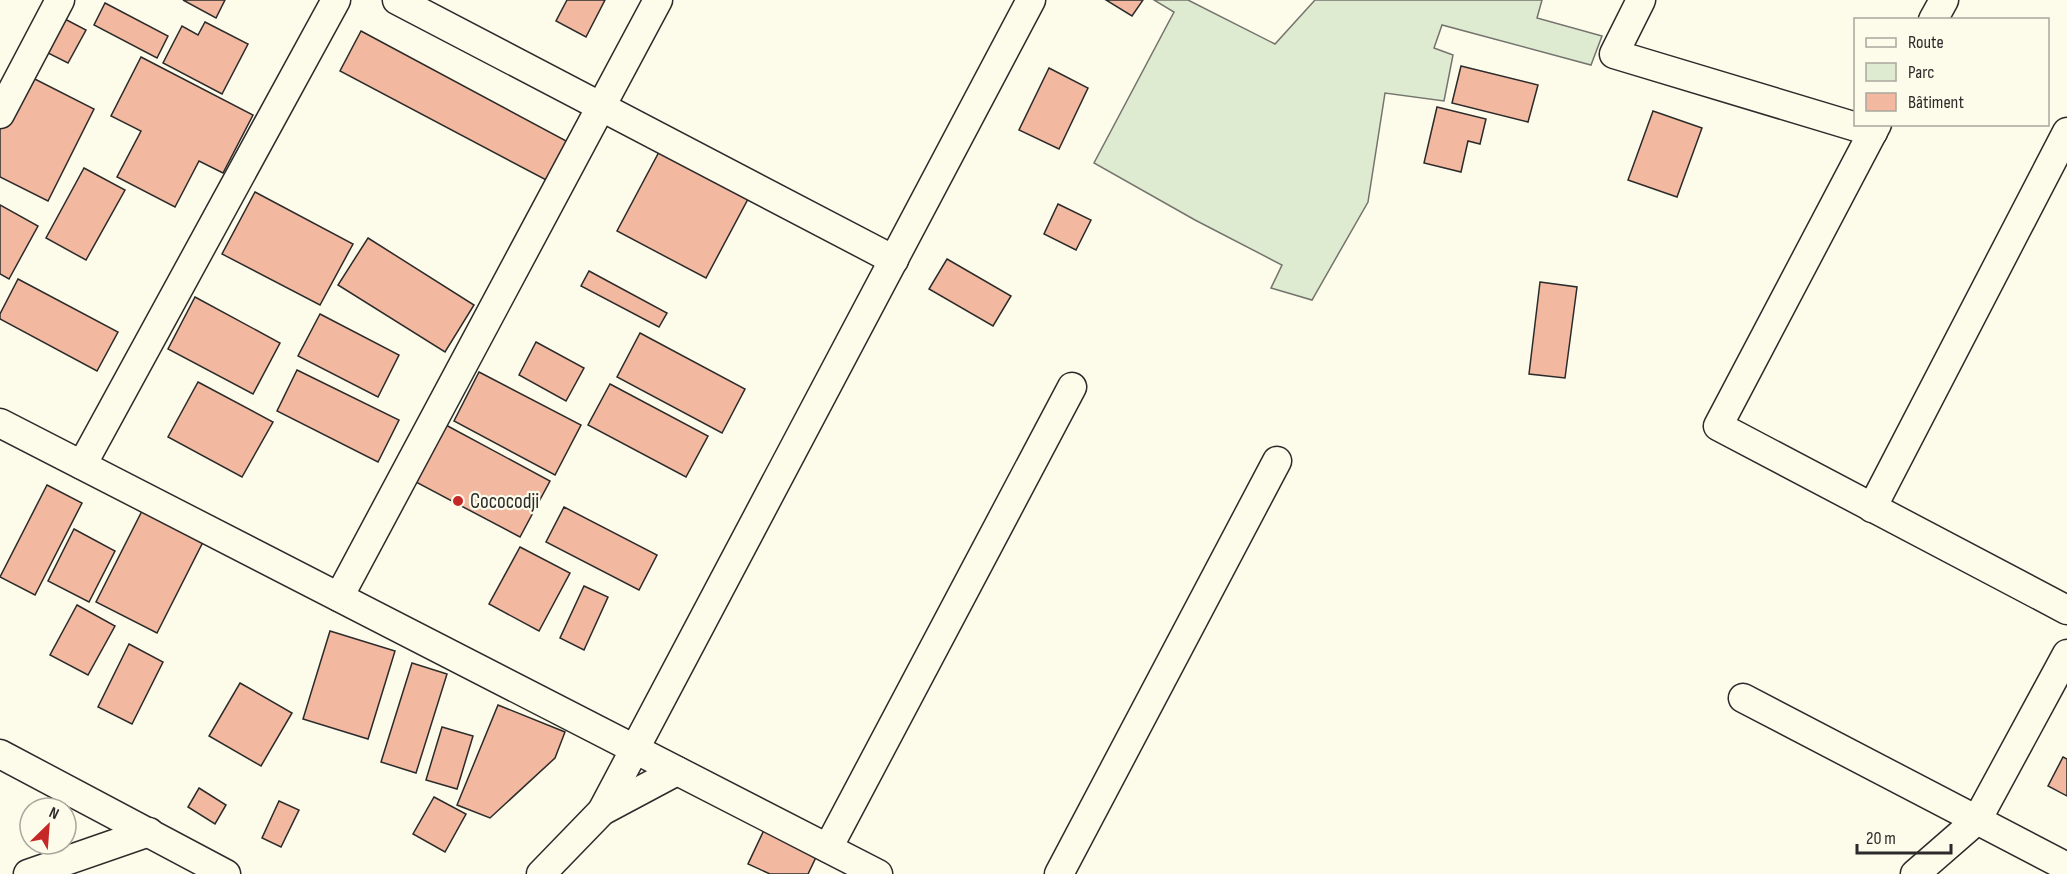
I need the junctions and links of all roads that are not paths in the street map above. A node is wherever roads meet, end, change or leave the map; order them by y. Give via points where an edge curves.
1 (60, 0) edge
2 (336, 0) edge
3 (397, 0) edge
4 (658, 0) edge
5 (1031, 0) edge
6 (1641, 0) edge
7 (1944, 0) edge
8 (1934, 18) edge
9 (602, 107) junction
10 (0, 114) edge
11 (1854, 122) edge
12 (1875, 128) edge
13 (2067, 132) edge
14 (894, 260) junction
15 (1072, 387) dead end
16 (0, 423) edge
17 (1277, 461) dead end
18 (82, 465) junction
19 (1872, 507) junction
20 (339, 597) junction
21 (2067, 610) edge
22 (2067, 654) edge
23 (1743, 698) dead end
24 (635, 749) junction
25 (0, 754) edge
26 (676, 771) junction
27 (602, 811) junction
28 (1977, 820) junction
29 (149, 832) junction
30 (828, 848) junction
31 (2067, 867) edge
32 (28, 874) edge
33 (225, 874) edge
34 (541, 874) edge
35 (878, 874) edge
36 (1059, 874) edge
37 (1915, 874) edge

1 - 10 street
2 - 18 street
3 - 9 street
4 - 9 street
5 - 14 street
6 - 11 street via 1614,54
7 - 8 street
9 - 14 street
9 - 20 street
12 - 19 street via 1718,426
13 - 19 street
14 - 24 street
15 - 30 street
16 - 18 street
17 - 36 street
18 - 20 street
19 - 21 street
20 - 24 street
22 - 28 street
23 - 28 street
24 - 26 street
24 - 27 street
25 - 29 street
26 - 27 street
26 - 30 street
27 - 34 street
28 - 31 street
28 - 37 street
29 - 32 street
29 - 33 street
30 - 35 street

